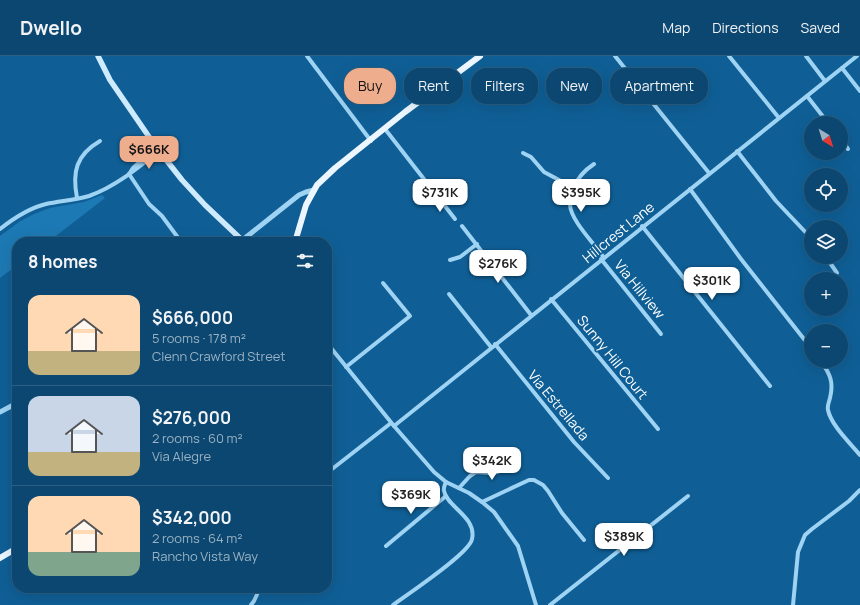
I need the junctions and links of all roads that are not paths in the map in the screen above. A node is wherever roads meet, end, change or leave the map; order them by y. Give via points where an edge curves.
1 (98, 56) edge
2 (307, 56) edge
3 (480, 56) edge
4 (615, 56) edge
5 (729, 56) edge
6 (806, 56) edge
7 (857, 56) edge
8 (842, 68) junction
9 (826, 81) junction
10 (860, 91) edge
11 (807, 96) junction
12 (823, 116) edge
13 (779, 118) junction
14 (385, 129) junction
15 (371, 140) junction
16 (100, 141) dead end
17 (157, 149) junction
18 (737, 151) junction
19 (523, 152) dead end
20 (594, 164) dead end
21 (709, 173) junction
22 (128, 174) junction
23 (574, 188) junction
24 (690, 189) junction
25 (314, 190) junction
26 (77, 198) junction
27 (455, 219) dead end
28 (462, 226) dead end
29 (642, 226) junction
30 (0, 229) edge
31 (804, 231) edge
32 (178, 237) edge
33 (238, 237) edge
34 (247, 237) edge
35 (296, 237) edge
36 (477, 244) junction
37 (602, 258) junction
38 (450, 260) dead end
39 (383, 283) dead end
40 (449, 294) dead end
41 (551, 299) junction
42 (531, 315) junction
43 (661, 334) dead end
44 (804, 339) edge
45 (493, 345) junction
46 (332, 349) edge
47 (346, 367) junction
48 (826, 368) edge
49 (770, 386) dead end
50 (12, 406) edge
51 (0, 412) edge
52 (392, 424) junction
53 (658, 429) dead end
54 (860, 455) edge
55 (515, 459) dead end
56 (332, 469) edge
57 (608, 478) dead end
58 (446, 482) junction
59 (459, 488) junction
60 (860, 490) edge
61 (446, 496) junction
62 (688, 496) dead end
63 (482, 502) junction
64 (584, 540) dead end
65 (386, 546) dead end
66 (12, 551) edge
67 (0, 558) edge
68 (258, 593) edge
69 (254, 603) edge
70 (251, 605) edge
71 (394, 605) edge
72 (536, 605) edge
73 (550, 605) edge
74 (793, 605) edge

1 - 17 main road via 110,80
2 - 15 street
3 - 14 main road
4 - 21 street
5 - 13 street
6 - 9 street
7 - 8 street, Hillcrest Lane
8 - 9 street, Hillcrest Lane
8 - 10 street
9 - 11 street, Hillcrest Lane
11 - 12 street
11 - 13 street, Hillcrest Lane
13 - 18 street, Hillcrest Lane
14 - 15 main road
14 - 27 street
15 - 25 main road via 335,168
16 - 26 street via 89,147 79,158 75,174
17 - 22 street
17 - 33 main road via 182,180
18 - 21 street, Hillcrest Lane
18 - 31 street via 776,201
19 - 23 street via 544,172
20 - 23 street via 586,169
21 - 24 street, Hillcrest Lane
22 - 26 street via 89,196
22 - 32 street via 149,204
23 - 37 street, Via Hillview via 570,206 575,219
24 - 29 street, Hillcrest Lane
24 - 44 street
25 - 34 street via 299,195
25 - 35 main road via 306,205
26 - 30 street via 45,204 21,214
28 - 36 street
29 - 37 street, Hillcrest Lane
29 - 49 street
36 - 38 street via 460,257
36 - 42 street
37 - 41 street, Hillcrest Lane
37 - 43 street, Via Hillview
39 - 47 street via 410,316
40 - 45 street, Via Estrellada
41 - 42 street, Hillcrest Lane
41 - 53 street, Sunny Hill Court
42 - 45 street, Hillcrest Lane
45 - 52 street, Hillcrest Lane
45 - 57 street, Via Estrellada via 574,442
46 - 47 street
47 - 52 street
48 - 54 street via 832,382 828,410 830,417
50 - 51 street
52 - 56 street, Hillcrest Lane
52 - 58 street
55 - 59 street via 498,472 476,472
58 - 59 street
58 - 61 street
59 - 63 street
60 - 74 street via 805,536 798,552
61 - 65 street
61 - 71 street via 471,525 471,544
62 - 73 street
63 - 64 street via 534,480 543,485
63 - 72 street via 494,512 518,546
66 - 67 main road
68 - 69 street
69 - 70 street

